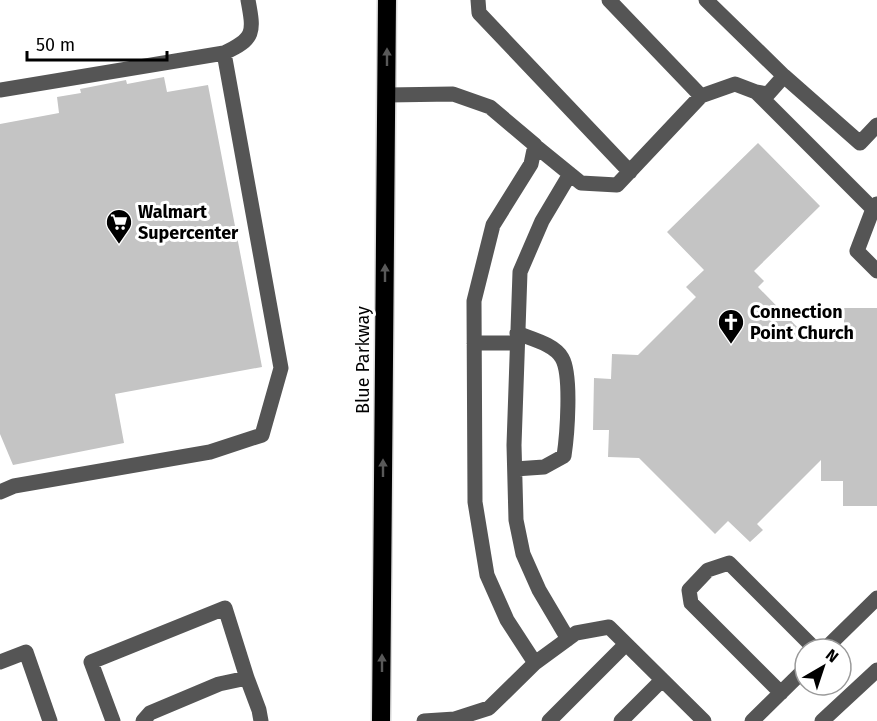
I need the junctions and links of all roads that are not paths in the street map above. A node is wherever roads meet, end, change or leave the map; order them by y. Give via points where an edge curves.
1 (248, 0) edge
2 (387, 0) edge
3 (478, 0) edge
4 (609, 0) edge
5 (706, 0) edge
6 (224, 52) junction
7 (784, 76) junction
8 (0, 90) edge
9 (756, 92) junction
10 (387, 95) junction
11 (701, 96) junction
12 (877, 125) edge
13 (533, 144) junction
14 (630, 172) junction
15 (570, 174) junction
16 (876, 208) edge
17 (877, 271) edge
18 (517, 338) junction
19 (474, 343) junction
20 (515, 469) junction
21 (0, 492) edge
22 (877, 598) edge
23 (802, 637) edge
24 (837, 637) edge
25 (568, 639) junction
26 (626, 644) junction
27 (0, 662) edge
28 (535, 663) junction
29 (877, 670) edge
30 (247, 678) junction
31 (662, 680) junction
32 (793, 681) edge
33 (781, 693) junction
34 (700, 720) edge
35 (50, 721) edge
36 (113, 721) edge
37 (143, 721) edge
38 (261, 721) edge
39 (381, 721) edge
40 (424, 721) edge
41 (549, 721) edge
42 (621, 721) edge
43 (752, 721) edge
44 (822, 721) edge

1 - 6 lane via 250,34 241,45
10 -> 2 highway, Blue Parkway
3 - 14 lane via 479,13
4 - 11 lane
5 - 7 lane
6 - 8 lane
6 - 21 lane via 281,368 262,435 210,452 14,486
7 - 9 lane via 768,93
7 - 12 lane via 860,143
9 - 11 lane via 735,84
9 - 16 lane
10 - 13 lane via 453,94 490,107
39 -> 10 highway, Blue Parkway
11 - 14 lane
13 - 15 lane
13 - 19 lane via 531,164 493,225 474,301
14 - 15 lane via 617,185 581,183
15 - 18 lane via 542,221 520,272
16 - 17 lane via 857,251
18 - 19 lane
18 - 20 lane
18 - 20 lane via 547,345 562,357 567,378 567,434 564,456 544,467
19 - 28 lane via 476,502 487,575 507,620
20 - 25 lane via 516,520 523,554
22 - 24 lane
23 - 33 lane via 729,563 708,570 689,590 691,603
25 - 26 lane via 576,633 609,627
25 - 28 lane
26 - 31 lane
26 - 41 lane
27 - 35 lane via 26,652
28 - 40 lane via 489,708 455,718
29 - 44 lane
30 - 36 lane via 225,608 92,662
30 - 37 lane via 219,684 150,713
30 - 38 lane
31 - 34 lane
31 - 42 lane
32 - 33 lane
33 - 43 lane

